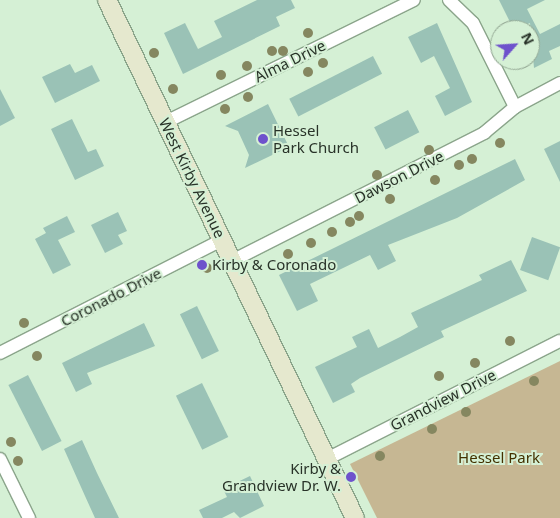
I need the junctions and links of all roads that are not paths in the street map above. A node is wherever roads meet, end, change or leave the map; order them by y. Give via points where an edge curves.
1 (108, 0) edge
2 (414, 0) edge
3 (449, 0) edge
4 (560, 83) edge
5 (515, 107) junction
6 (166, 122) junction
7 (222, 240) junction
8 (232, 261) junction
9 (560, 341) edge
10 (0, 353) edge
11 (0, 459) edge
12 (327, 459) junction
13 (29, 518) edge
14 (355, 518) edge

1 - 6 main road, West Kirby Avenue
2 - 6 street, Alma Drive
3 - 5 street via 473,23
4 - 5 street, Dawson Drive
5 - 8 street, Dawson Drive via 484,133
6 - 7 main road, West Kirby Avenue
7 - 8 main road, West Kirby Avenue
7 - 10 street, Coronado Drive
8 - 12 main road, West Kirby Avenue
9 - 12 street, Grandview Drive
11 - 13 street
12 - 14 main road, West Kirby Avenue

